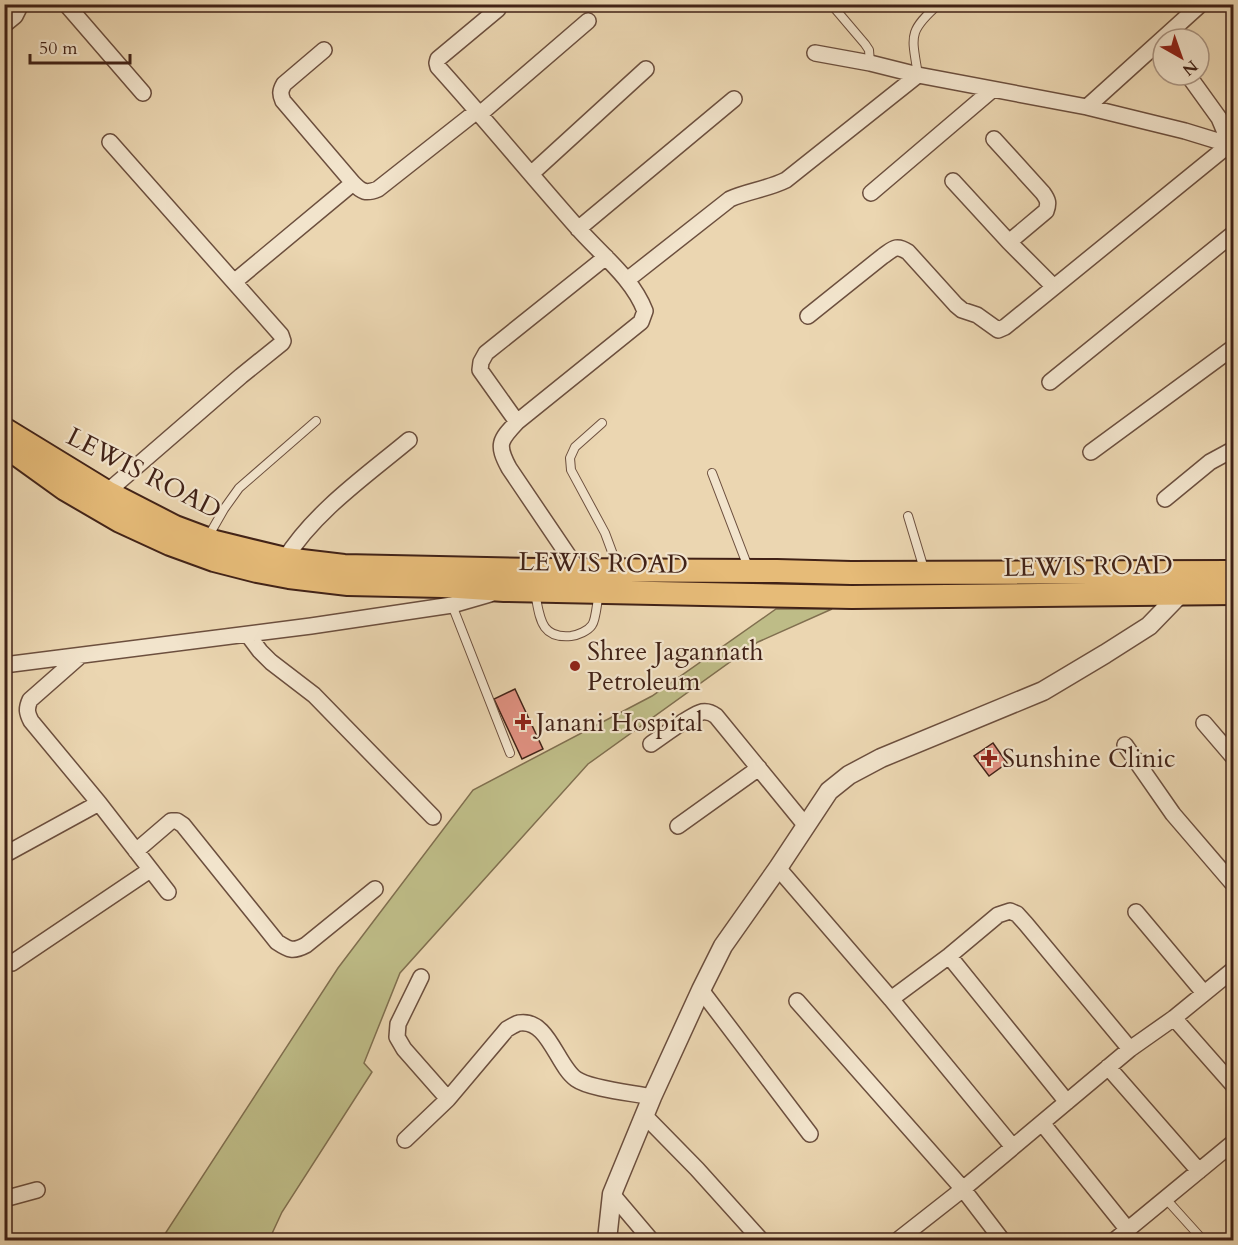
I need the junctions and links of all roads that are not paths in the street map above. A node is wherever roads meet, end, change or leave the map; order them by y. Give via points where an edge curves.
1 (21, 4) edge
2 (66, 4) edge
3 (500, 4) edge
4 (831, 4) edge
5 (939, 4) edge
6 (1201, 4) edge
7 (588, 21) dead end
8 (4, 25) edge
9 (1177, 27) edge
10 (324, 50) dead end
11 (1151, 51) edge
12 (815, 53) dead end
13 (870, 63) junction
14 (646, 69) dead end
15 (918, 75) junction
16 (1197, 87) edge
17 (992, 90) junction
18 (143, 93) dead end
19 (734, 99) dead end
20 (1087, 106) junction
21 (478, 112) junction
22 (994, 139) dead end
23 (110, 142) dead end
24 (1232, 145) edge
25 (531, 174) junction
26 (952, 181) dead end
27 (353, 183) junction
28 (871, 194) dead end
29 (578, 229) junction
30 (1233, 233) edge
31 (1009, 242) junction
32 (606, 257) junction
33 (627, 280) junction
34 (234, 282) junction
35 (1054, 287) junction
36 (808, 316) dead end
37 (1233, 347) edge
38 (1050, 382) dead end
39 (316, 421) dead end
40 (518, 422) junction
41 (602, 423) dead end
42 (4, 429) edge
43 (409, 440) dead end
44 (4, 445) edge
45 (1233, 449) edge
46 (1091, 452) dead end
47 (712, 473) dead end
48 (106, 492) junction
49 (1165, 499) dead end
50 (908, 516) dead end
51 (207, 540) junction
52 (285, 559) junction
53 (749, 571) junction
54 (926, 572) junction
55 (1086, 572) junction
56 (1233, 572) edge
57 (599, 576) junction
58 (536, 580) junction
59 (504, 590) junction
60 (1233, 593) edge
61 (1180, 594) junction
62 (1088, 595) junction
63 (452, 605) junction
64 (248, 635) junction
65 (80, 656) junction
66 (4, 665) edge
67 (1204, 723) dead end
68 (651, 744) dead end
69 (1125, 745) dead end
70 (510, 753) dead end
71 (1233, 758) edge
72 (759, 768) junction
73 (99, 803) junction
74 (432, 817) dead end
75 (806, 825) junction
76 (678, 826) dead end
77 (136, 851) junction
78 (4, 855) edge
79 (778, 868) junction
80 (150, 870) junction
81 (1233, 885) edge
82 (375, 889) dead end
83 (168, 892) dead end
84 (1136, 912) dead end
85 (949, 956) junction
86 (12, 963) dead end
87 (1233, 969) edge
88 (421, 977) dead end
89 (701, 990) junction
90 (1204, 993) junction
91 (891, 999) junction
92 (797, 1001) dead end
93 (1174, 1018) junction
94 (1130, 1049) junction
95 (1108, 1067) junction
96 (1233, 1086) edge
97 (652, 1097) junction
98 (448, 1099) junction
99 (1067, 1102) junction
100 (645, 1116) junction
101 (1042, 1123) junction
102 (810, 1134) dead end
103 (405, 1140) dead end
104 (1233, 1142) edge
105 (1013, 1147) junction
106 (1199, 1171) junction
107 (963, 1189) junction
108 (37, 1190) dead end
109 (612, 1194) junction
110 (4, 1199) edge
111 (1166, 1199) junction
112 (1128, 1230) junction
113 (607, 1240) edge
114 (651, 1240) edge
115 (762, 1240) edge
116 (898, 1240) edge
117 (1002, 1240) edge
118 (1115, 1240) edge
119 (1203, 1240) edge

1 - 8 street
2 - 18 street
3 - 21 street via 438,58 437,63
4 - 13 lane via 869,50
5 - 15 lane via 914,31
6 - 9 street
7 - 21 street
10 - 27 street via 284,84 280,95
11 - 20 street
12 - 13 street
13 - 15 street
14 - 25 street
15 - 17 street
15 - 33 street via 786,180 730,199
16 - 24 street via 1219,117
17 - 20 street
17 - 28 street
19 - 29 street
20 - 24 street
21 - 25 street
21 - 27 street via 378,189 360,190
22 - 31 street via 1043,193 1048,204 1046,211
23 - 34 street
24 - 35 street
25 - 29 street
26 - 31 street
27 - 34 street
29 - 32 street
30 - 38 street
31 - 35 street
32 - 33 street
32 - 40 street via 486,352 480,370
33 - 40 street via 642,301 645,311 641,322
34 - 48 street via 281,335 282,344
35 - 36 street via 998,330 956,305 908,252 894,248
37 - 46 street
39 - 51 lane via 239,488
40 - 57 street via 503,437 503,457
41 - 57 lane via 575,447 570,458 571,470 605,533
42 - 48 main road, LEWIS ROAD
43 - 52 street via 325,510
44 - 59 main road, LEWIS ROAD via 65,489 120,520 214,560 289,577 348,584
45 - 49 street via 1210,462
47 - 53 lane
48 - 51 main road, LEWIS ROAD
50 - 54 lane
51 - 52 main road, LEWIS ROAD
52 - 58 main road, LEWIS ROAD
53 - 54 main road, LEWIS ROAD
53 - 57 main road, LEWIS ROAD
54 - 55 main road, LEWIS ROAD
55 - 56 main road, LEWIS ROAD
55 - 62 main road
57 - 58 main road, LEWIS ROAD
57 - 58 lane via 593,625 574,636 550,634 541,623
57 - 62 main road, LEWIS ROAD via 772,596
58 - 59 main road, LEWIS ROAD
59 - 63 street
60 - 61 main road, LEWIS ROAD
61 - 62 main road, LEWIS ROAD
61 - 75 street via 1149,626 1043,691 849,775 829,791
63 - 64 street
63 - 70 lane
64 - 65 street
64 - 74 street via 271,662 314,695
65 - 66 street
65 - 73 street via 30,700 27,712
67 - 71 street
68 - 72 street via 701,712 710,712
69 - 81 street via 1173,814
72 - 75 street
72 - 76 street
73 - 77 street
73 - 78 street
75 - 79 street
77 - 80 street
77 - 82 street via 171,821 177,821 277,942 289,950 306,945
79 - 89 street via 723,946
79 - 91 street
80 - 83 street
80 - 86 street
84 - 90 street
85 - 91 street
85 - 94 street via 998,915 1010,911 1017,914
85 - 99 street
87 - 90 street
88 - 98 street via 398,1024 397,1038
89 - 97 street
89 - 102 street
90 - 93 street
91 - 105 street
92 - 107 street
93 - 94 street
93 - 96 street
94 - 95 street
95 - 99 street
95 - 106 street
97 - 98 street via 574,1078 543,1033 530,1023 518,1023 507,1029
97 - 100 street
98 - 103 street
99 - 101 street
100 - 109 street
100 - 115 street
101 - 105 street
101 - 112 street
104 - 106 street
105 - 107 street
106 - 111 street
107 - 116 street
107 - 117 street
108 - 110 street
109 - 113 street
109 - 114 street
111 - 112 street
111 - 119 lane
112 - 118 street

